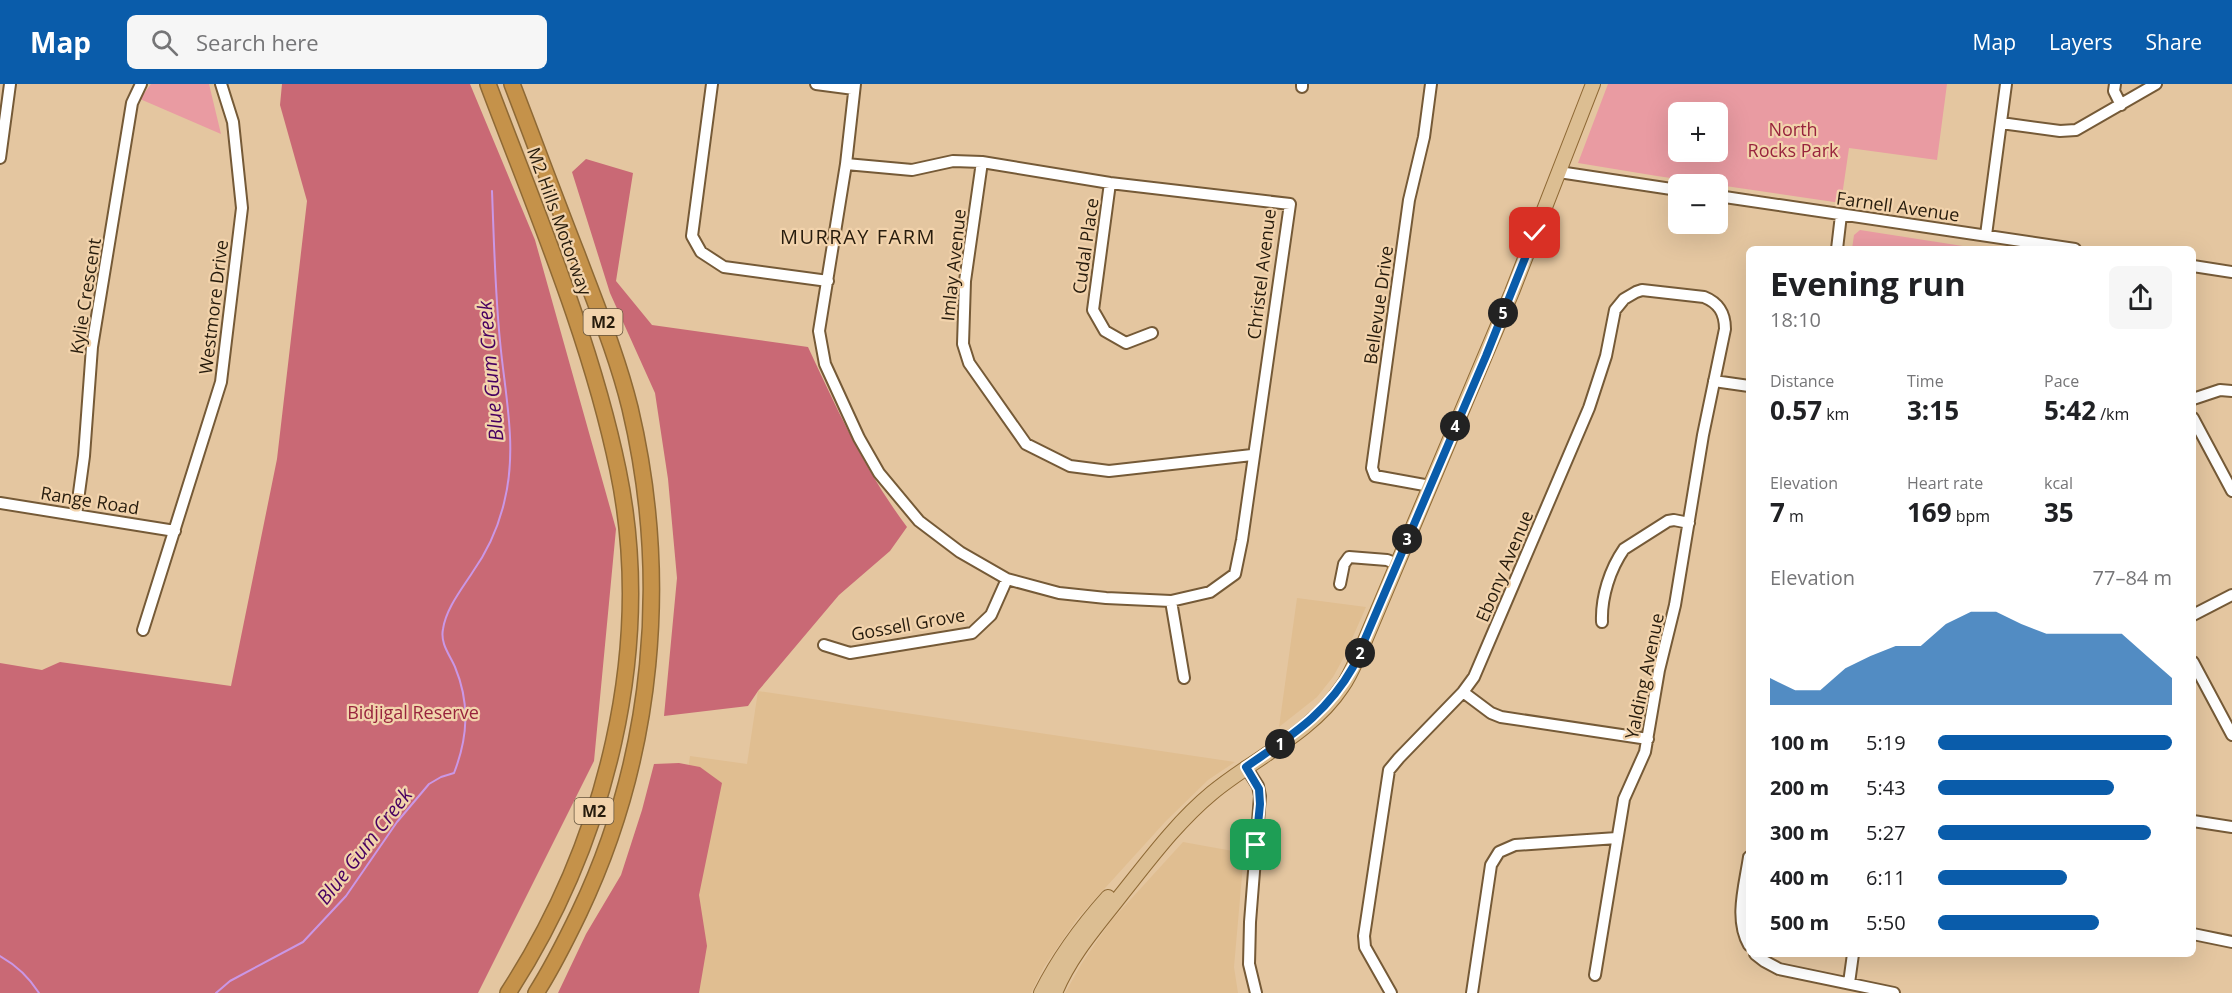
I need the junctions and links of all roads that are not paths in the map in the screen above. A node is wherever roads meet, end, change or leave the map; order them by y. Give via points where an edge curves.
1 (10, 84) edge
2 (141, 84) edge
3 (221, 84) edge
4 (488, 84) edge
5 (512, 84) edge
6 (712, 84) edge
7 (816, 84) edge
8 (1431, 84) edge
9 (1593, 84) edge
10 (2006, 84) edge
11 (2115, 84) edge
12 (2156, 84) edge
13 (854, 87) edge
14 (2121, 105) junction
15 (2001, 123) junction
16 (0, 158) edge
17 (982, 162) junction
18 (846, 164) junction
19 (1559, 172) junction
20 (1110, 183) junction
21 (1668, 188) edge
22 (1728, 198) edge
23 (1841, 215) junction
24 (1986, 235) junction
25 (1837, 246) edge
26 (2056, 246) edge
27 (2196, 266) edge
28 (2232, 272) edge
29 (828, 281) junction
30 (1152, 333) dead end
31 (1714, 381) junction
32 (1746, 386) edge
33 (2232, 391) edge
34 (2196, 398) edge
35 (2196, 424) edge
36 (1252, 455) junction
37 (1430, 486) junction
38 (2232, 491) edge
39 (0, 503) edge
40 (76, 515) junction
41 (1689, 523) junction
42 (175, 531) junction
43 (1397, 564) junction
44 (1007, 579) junction
45 (1340, 585) dead end
46 (2232, 595) edge
47 (1171, 600) junction
48 (2196, 613) edge
49 (1602, 622) dead end
50 (143, 630) dead end
51 (824, 645) dead end
52 (1184, 678) dead end
53 (2198, 681) edge
54 (1463, 692) junction
55 (2232, 735) edge
56 (1648, 739) junction
57 (1246, 767) junction
58 (2196, 821) edge
59 (2232, 827) edge
60 (1617, 838) junction
61 (1138, 871) junction
62 (1746, 877) edge
63 (2196, 935) edge
64 (1746, 937) edge
65 (2232, 942) edge
66 (1759, 957) edge
67 (1853, 957) edge
68 (1595, 975) dead end
69 (1849, 983) junction
70 (508, 993) edge
71 (536, 993) edge
72 (1041, 993) edge
73 (1055, 993) edge
74 (1256, 993) edge
75 (1391, 993) edge
76 (1472, 993) edge
77 (1894, 993) edge

1 - 16 street
2 - 40 street, Kylie Crescent via 132,103 92,347
3 - 42 street, Westmore Drive via 233,122 242,208 221,382
4 - 70 highway, M2 Hills Motorway / M2 via 564,285 604,415 618,471 629,562 626,669 607,770 573,871 547,927
5 - 71 highway, M2 Hills Motorway / M2 via 618,368 639,451 650,529 647,678 624,795 589,892
6 - 29 street via 692,236 696,244 701,252 724,267
7 - 13 street
8 - 37 street, Bellevue Drive via 1409,200 1372,468 1375,476
9 - 19 main road
10 - 15 street
11 - 14 street
12 - 14 street
13 - 18 street, Christel Avenue
14 - 15 street via 2076,130
15 - 24 street
17 - 18 street, Christel Avenue via 953,161 912,170
17 - 20 street, Christel Avenue
17 - 36 street, Imlay Avenue via 965,281 963,345 969,363 1026,444 1070,466 1109,471
18 - 29 street, Christel Avenue
19 - 21 street
19 - 37 main road
20 - 30 street, Cudal Place via 1093,310 1105,331 1126,343
20 - 36 street, Christel Avenue via 1290,204
22 - 23 street, Farnell Avenue
23 - 24 street, Farnell Avenue
23 - 25 street
24 - 26 street, Farnell Avenue
27 - 28 street
29 - 44 street, Christel Avenue via 819,331 825,364 879,473 919,521 960,552
31 - 32 street
31 - 41 street, Yalding Avenue
31 - 54 street, Ebony Avenue via 1725,330 1723,314 1716,303 1704,297 1647,290 1624,298 1615,310 1606,356 1589,408 1474,678
33 - 34 street via 2220,390
35 - 38 street
36 - 47 street, Christel Avenue via 1235,574 1210,592
37 - 43 main road
39 - 40 street, Range Road
40 - 42 street, Range Road
41 - 49 street via 1668,521 1624,549 1602,599
41 - 56 street, Yalding Avenue
42 - 50 street, Westmore Drive
43 - 45 street via 1349,556
43 - 57 main road via 1342,687 1300,730
44 - 47 street, Christel Avenue via 1059,593
44 - 51 street, Gossell Grove via 991,615 972,633 850,653
46 - 48 street
47 - 52 street
53 - 55 street
54 - 56 street via 1501,717
54 - 75 street, Ebony Avenue via 1399,758 1387,778 1364,936 1365,947
56 - 60 street, Yalding Avenue via 1626,791
57 - 61 main road via 1201,802
57 - 74 street via 1260,796 1249,964
58 - 59 street
60 - 68 street, Yalding Avenue
60 - 76 street via 1515,845 1493,851
61 - 72 main road via 1085,922
61 - 73 main road via 1094,928
62 - 64 street via 1741,911
63 - 65 street
66 - 69 street via 1779,969
67 - 69 street
69 - 77 street

